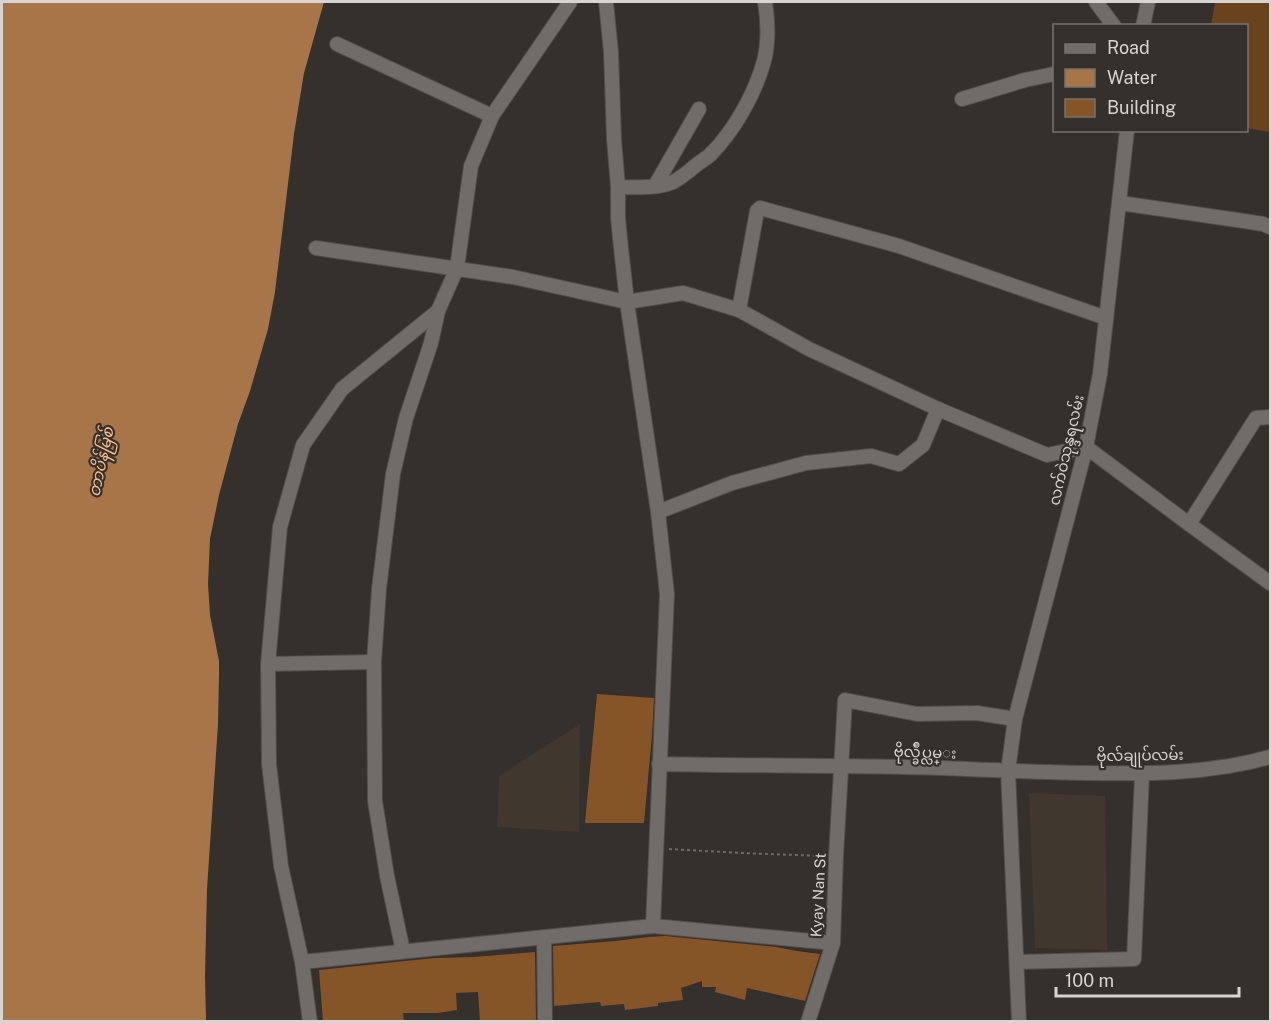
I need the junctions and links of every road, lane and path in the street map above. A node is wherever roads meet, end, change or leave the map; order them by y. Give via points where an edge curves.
1 (570, 2) edge
2 (606, 2) edge
3 (765, 2) edge
4 (1096, 2) edge
5 (1148, 2) edge
6 (1112, 24) edge
7 (1143, 24) edge
8 (338, 44) dead end
9 (1053, 75) edge
10 (962, 99) dead end
11 (699, 109) dead end
12 (492, 116) junction
13 (1128, 132) edge
14 (655, 186) junction
15 (618, 187) junction
16 (1120, 203) junction
17 (1270, 227) edge
18 (316, 248) dead end
19 (457, 268) junction
20 (627, 302) junction
21 (739, 310) junction
22 (438, 311) junction
23 (1106, 318) junction
24 (938, 409) junction
25 (1270, 417) edge
26 (1086, 447) junction
27 (658, 512) junction
28 (1189, 524) junction
29 (1270, 583) edge
30 (374, 662) junction
31 (268, 664) junction
32 (1015, 719) junction
33 (1270, 757) edge
34 (659, 764) junction
35 (841, 767) junction
36 (1008, 771) junction
37 (1142, 774) junction
38 (657, 848) junction
39 (836, 856) junction
40 (653, 926) junction
41 (544, 937) junction
42 (833, 943) junction
43 (403, 951) junction
44 (302, 962) junction
45 (1017, 962) junction
46 (310, 1022) edge
47 (545, 1022) edge
48 (808, 1022) edge
49 (1019, 1022) edge

1 - 12 street
2 - 15 street
3 - 14 street via 768,39 749,101 708,157 681,178
4 - 6 street
5 - 7 street
8 - 12 street
9 - 10 street
11 - 14 street
12 - 19 street via 471,166
13 - 16 street, လက်ဝဲသုန္ဒရလမ်း
14 - 15 street
15 - 20 street
16 - 17 street
16 - 23 street, လက်ဝဲသုန္ဒရလမ်း
18 - 19 street
19 - 20 street via 513,276
19 - 22 street
20 - 21 street via 682,292
20 - 27 street
21 - 23 street via 760,208 899,246
21 - 24 street via 808,349
22 - 30 street via 393,474
22 - 31 street via 342,389 303,445 280,527
23 - 26 street, လက်ဝဲသုန္ဒရလမ်း
24 - 26 street via 1047,455
24 - 27 street via 923,446 899,464 872,456 806,463 732,483
25 - 28 street via 1256,418
26 - 28 street
26 - 32 street, လက်ဝဲသုန္ဒရလမ်း
27 - 34 street via 667,594
28 - 29 street
30 - 31 street
30 - 43 street via 375,801
31 - 44 street via 269,764 280,854
32 - 35 street, Kyay Nan St via 977,713 916,714 845,700
32 - 36 street, လက်ဝဲသုန္ဒရလမ်း
33 - 37 street, ဗိုလ်ချုပ်လမ်း via 1193,771
34 - 35 street
34 - 38 street
35 - 36 street, ဗိုလ္ခ်ဳပ္လမ္း
35 - 39 street, Kyay Nan St
36 - 37 street, ဗိုလ်ချုပ်လမ်း
36 - 45 street, လက်ဝဲသုန္ဒရလမ်း
37 - 45 street via 1134,959
38 - 39 path
38 - 40 street
39 - 42 street, Kyay Nan St
40 - 41 street
40 - 42 street
41 - 43 street
41 - 47 street
42 - 48 street, Kyay Nan St
43 - 44 street
44 - 46 street
45 - 49 street, လက်ဝဲသုန္ဒရလမ်း

